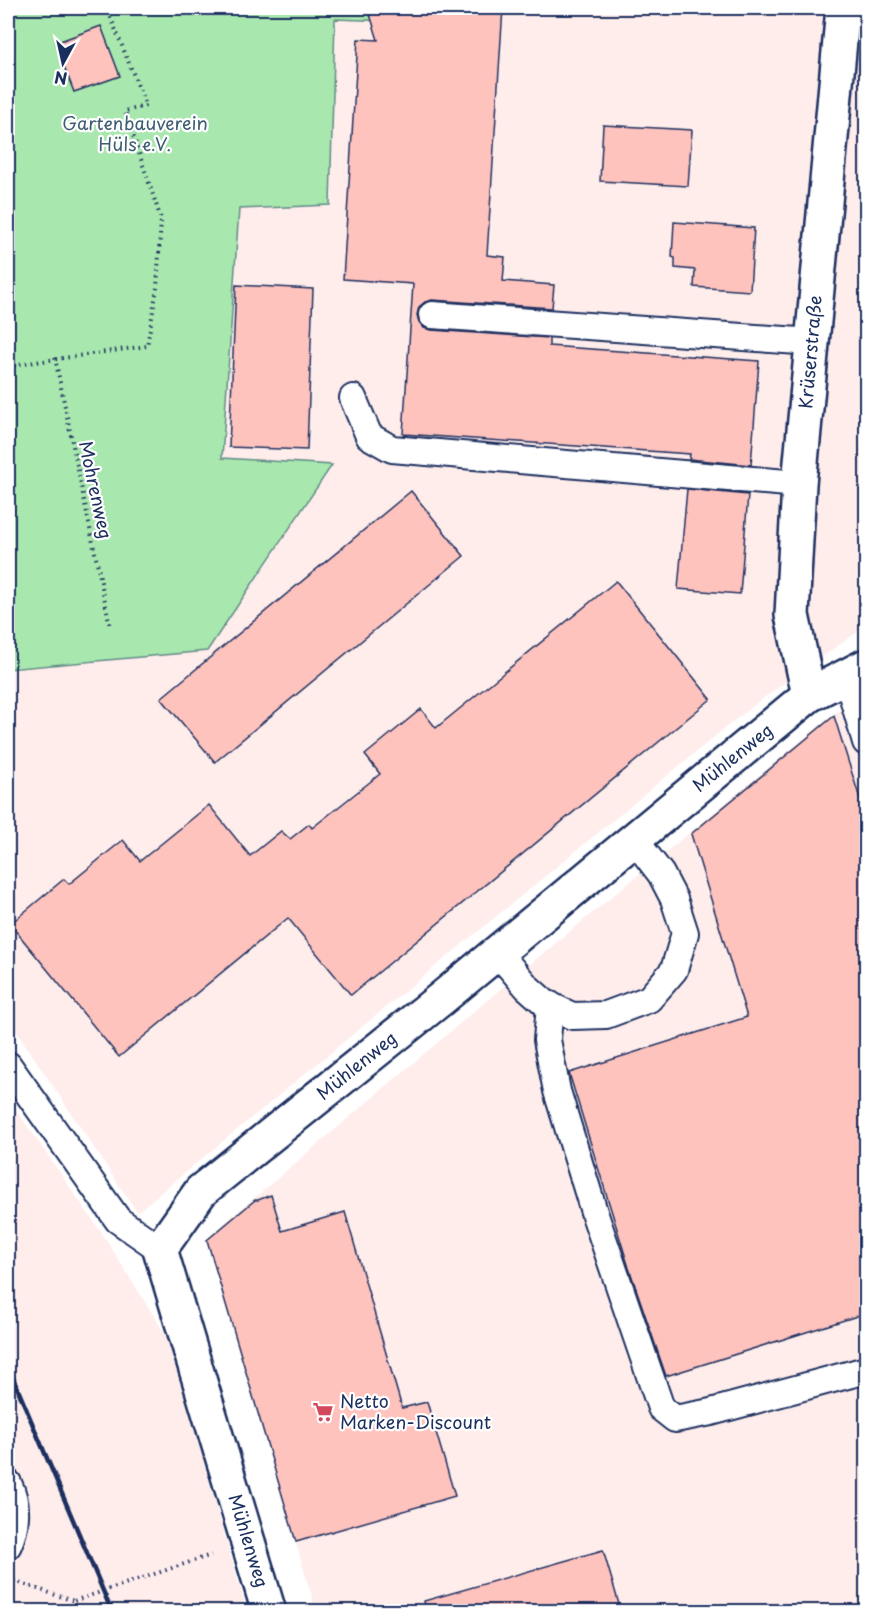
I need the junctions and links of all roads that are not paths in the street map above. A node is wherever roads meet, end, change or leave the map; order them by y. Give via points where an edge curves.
1 (843, 8) edge
2 (432, 315) dead end
3 (813, 342) junction
4 (353, 398) dead end
5 (799, 484) junction
6 (857, 672) edge
7 (809, 695) junction
8 (867, 742) edge
9 (634, 839) junction
10 (497, 952) junction
11 (549, 1005) junction
12 (8, 1065) edge
13 (160, 1249) junction
14 (867, 1370) edge
15 (8, 1483) edge
16 (8, 1545) edge
17 (269, 1611) edge

1 - 3 street, Krüserstraße
2 - 3 lane
3 - 5 street, Krüserstraße
4 - 5 lane via 369,436 392,449
5 - 7 street, Krüserstraße via 792,615
6 - 7 street, Mühlenweg
6 - 8 lane
7 - 9 street, Mühlenweg
9 - 10 street, Mühlenweg
9 - 11 lane via 661,874 685,933 674,970 649,999 606,1015 572,1016
10 - 11 lane via 527,987
10 - 13 street, Mühlenweg via 201,1191
11 - 14 lane via 547,1040 557,1091 661,1408 675,1419
12 - 13 lane via 118,1220
13 - 17 street, Mühlenweg
15 - 16 lane via 16,1518

